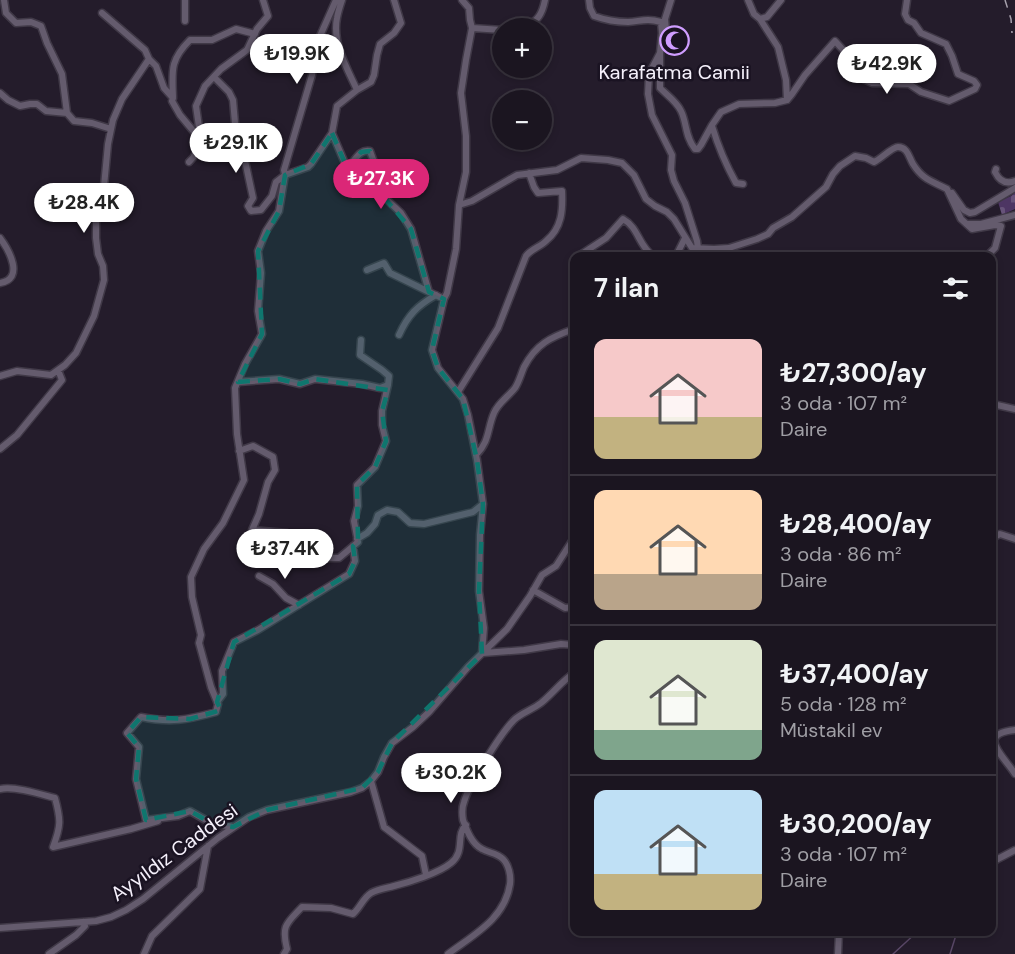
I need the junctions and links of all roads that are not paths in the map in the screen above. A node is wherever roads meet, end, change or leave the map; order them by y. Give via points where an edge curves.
1 (4, 0) edge
2 (185, 0) edge
3 (263, 0) edge
4 (336, 0) edge
5 (342, 0) edge
6 (394, 0) edge
7 (462, 0) edge
8 (545, 0) edge
9 (589, 0) edge
10 (671, 0) edge
11 (748, 0) edge
12 (781, 0) edge
13 (907, 0) edge
14 (102, 13) dead end
15 (538, 18) edge
16 (760, 19) junction
17 (185, 21) dead end
18 (472, 28) junction
19 (492, 29) edge
20 (662, 33) junction
21 (255, 34) junction
22 (660, 52) junction
23 (149, 59) junction
24 (214, 77) junction
25 (357, 90) junction
26 (0, 93) edge
27 (173, 98) junction
28 (787, 100) junction
29 (68, 113) junction
30 (711, 125) junction
31 (111, 129) junction
32 (332, 133) junction
33 (200, 139) junction
34 (189, 162) dead end
35 (996, 169) dead end
36 (529, 173) junction
37 (285, 175) junction
38 (1015, 181) edge
39 (743, 184) dead end
40 (1015, 188) edge
41 (947, 189) junction
42 (459, 205) junction
43 (1015, 215) edge
44 (968, 224) junction
45 (0, 238) edge
46 (685, 238) junction
47 (698, 248) junction
48 (585, 252) edge
49 (646, 252) edge
50 (678, 252) edge
51 (991, 252) edge
52 (367, 270) dead end
53 (0, 283) edge
54 (429, 292) junction
55 (436, 295) junction
56 (444, 299) junction
57 (570, 331) edge
58 (399, 335) dead end
59 (361, 339) dead end
60 (58, 369) junction
61 (0, 376) edge
62 (238, 382) junction
63 (388, 385) junction
64 (458, 392) junction
65 (996, 405) edge
66 (1015, 409) edge
67 (0, 449) edge
68 (239, 450) junction
69 (476, 455) junction
70 (483, 504) junction
71 (996, 536) edge
72 (357, 539) junction
73 (1015, 539) edge
74 (570, 543) edge
75 (353, 546) junction
76 (259, 576) dead end
77 (533, 590) junction
78 (299, 605) junction
79 (570, 607) edge
80 (570, 645) edge
81 (482, 654) junction
82 (570, 676) edge
83 (217, 702) junction
84 (1015, 730) edge
85 (996, 736) edge
86 (996, 748) edge
87 (1015, 774) edge
88 (371, 781) junction
89 (0, 789) edge
90 (172, 817) junction
91 (466, 825) junction
92 (233, 827) junction
93 (208, 846) junction
94 (1015, 850) edge
95 (996, 860) edge
96 (426, 875) junction
97 (83, 922) junction
98 (0, 928) edge
99 (839, 936) edge
100 (49, 954) edge
101 (144, 954) edge
102 (284, 954) edge
103 (448, 954) edge
104 (838, 954) edge

1 - 29 street via 6,13 16,22 41,26 62,74
2 - 17 street
3 - 21 street via 268,16
4 - 37 street via 316,45 312,75
5 - 25 street via 336,19 340,53
6 - 25 street via 401,23 380,44 371,82
7 - 18 street via 469,8
8 - 15 street
9 - 20 street via 594,16 628,22 649,18 661,22
10 - 20 street via 666,30
11 - 16 street via 753,14
12 - 16 street via 767,17
13 - 28 street via 908,20 921,33 946,44 958,74 974,81 975,89 949,101 909,84 872,83 851,70 845,52 835,41
14 - 23 street via 145,50
16 - 28 street via 778,47
18 - 19 street
18 - 42 street via 462,93 466,172
20 - 22 street
21 - 24 street via 247,50
21 - 27 street via 236,29 212,40 190,40 175,60
22 - 30 street via 660,88 680,109 694,148 701,146
22 - 47 street via 649,74 652,115 672,155 674,181
23 - 27 street
23 - 31 street via 122,99
24 - 33 street via 196,106
24 - 37 street via 233,100 253,198 248,206 251,211 261,210 272,196 276,182
25 - 32 street via 338,106
26 - 29 street via 20,105 37,104 46,111
27 - 33 street via 180,115
28 - 30 street via 740,104 721,112
29 - 31 street via 74,121
30 - 39 street via 729,171 736,183
31 - 60 street via 96,222 104,280 94,316 76,352
32 - 37 street via 312,164
32 - 54 street via 347,168 361,152 370,151 382,195 402,213 411,229
33 - 34 street
35 - 38 street via 1001,180
36 - 42 street via 517,175
36 - 46 street via 557,170 581,158 622,163 634,175 646,199 674,219
36 - 64 street via 538,193 562,191 560,221 549,239 526,256 498,328
37 - 62 street via 279,211 258,251 262,334
40 - 41 street via 970,213
41 - 44 street via 961,219
41 - 47 street via 923,178 905,149 894,148 874,162 855,156 840,166 820,192 768,234 729,248
42 - 56 street via 456,249
43 - 44 street
44 - 51 street via 972,229 1001,226
45 - 53 street via 14,270 9,280
46 - 47 street via 692,248
46 - 50 street
48 - 49 street via 606,238 623,219 631,224
52 - 54 street via 384,263 390,273
54 - 55 street
55 - 56 street
55 - 58 street via 407,318
56 - 64 street via 432,350 438,368
57 - 69 street via 542,343 530,355 517,386 496,407 484,447
59 - 63 street via 360,355 389,376
60 - 61 street via 51,375 17,371
60 - 67 street via 62,380 17,435
62 - 63 street via 279,379 300,384 315,379 380,388
62 - 68 street
63 - 72 street via 381,425 386,441 375,467 357,485
64 - 69 street via 468,415
65 - 66 street
68 - 75 street via 253,446 273,457 275,470 252,530 287,533 329,558 339,558
68 - 83 street via 244,480 191,577 199,643
69 - 70 street
70 - 72 street via 473,512 424,524 410,523 398,512 387,510
70 - 81 street via 479,591 484,628
71 - 73 street
72 - 75 street
74 - 77 street via 556,566 542,575
75 - 78 street via 355,561 349,574
76 - 78 street
77 - 79 street
77 - 81 street via 507,628
78 - 83 street via 234,642 222,671 223,694
80 - 81 street
81 - 88 street via 413,728 393,743
82 - 91 street via 509,726 466,796 462,810
83 - 90 street via 216,712 190,719 159,721 141,717 127,733 139,747 135,779 146,820
84 - 85 street via 1002,731
86 - 87 street
88 - 92 street, Ayyıldız Caddesi via 351,792 267,810
88 - 96 street via 384,827 422,856
89 - 90 street via 55,798 60,817 53,847
90 - 92 street via 190,811 211,823
91 - 96 street via 456,859
91 - 103 street via 473,843 506,862 509,889 492,921
92 - 93 street, Ayyıldız Caddesi
93 - 97 street, Ayyıldız Caddesi via 126,910
93 - 101 street via 200,889 152,936
94 - 95 street
96 - 102 street via 369,894 352,914 331,908 302,907 287,923
97 - 98 street, Ayyıldız Caddesi
97 - 100 street via 85,926
99 - 104 street

